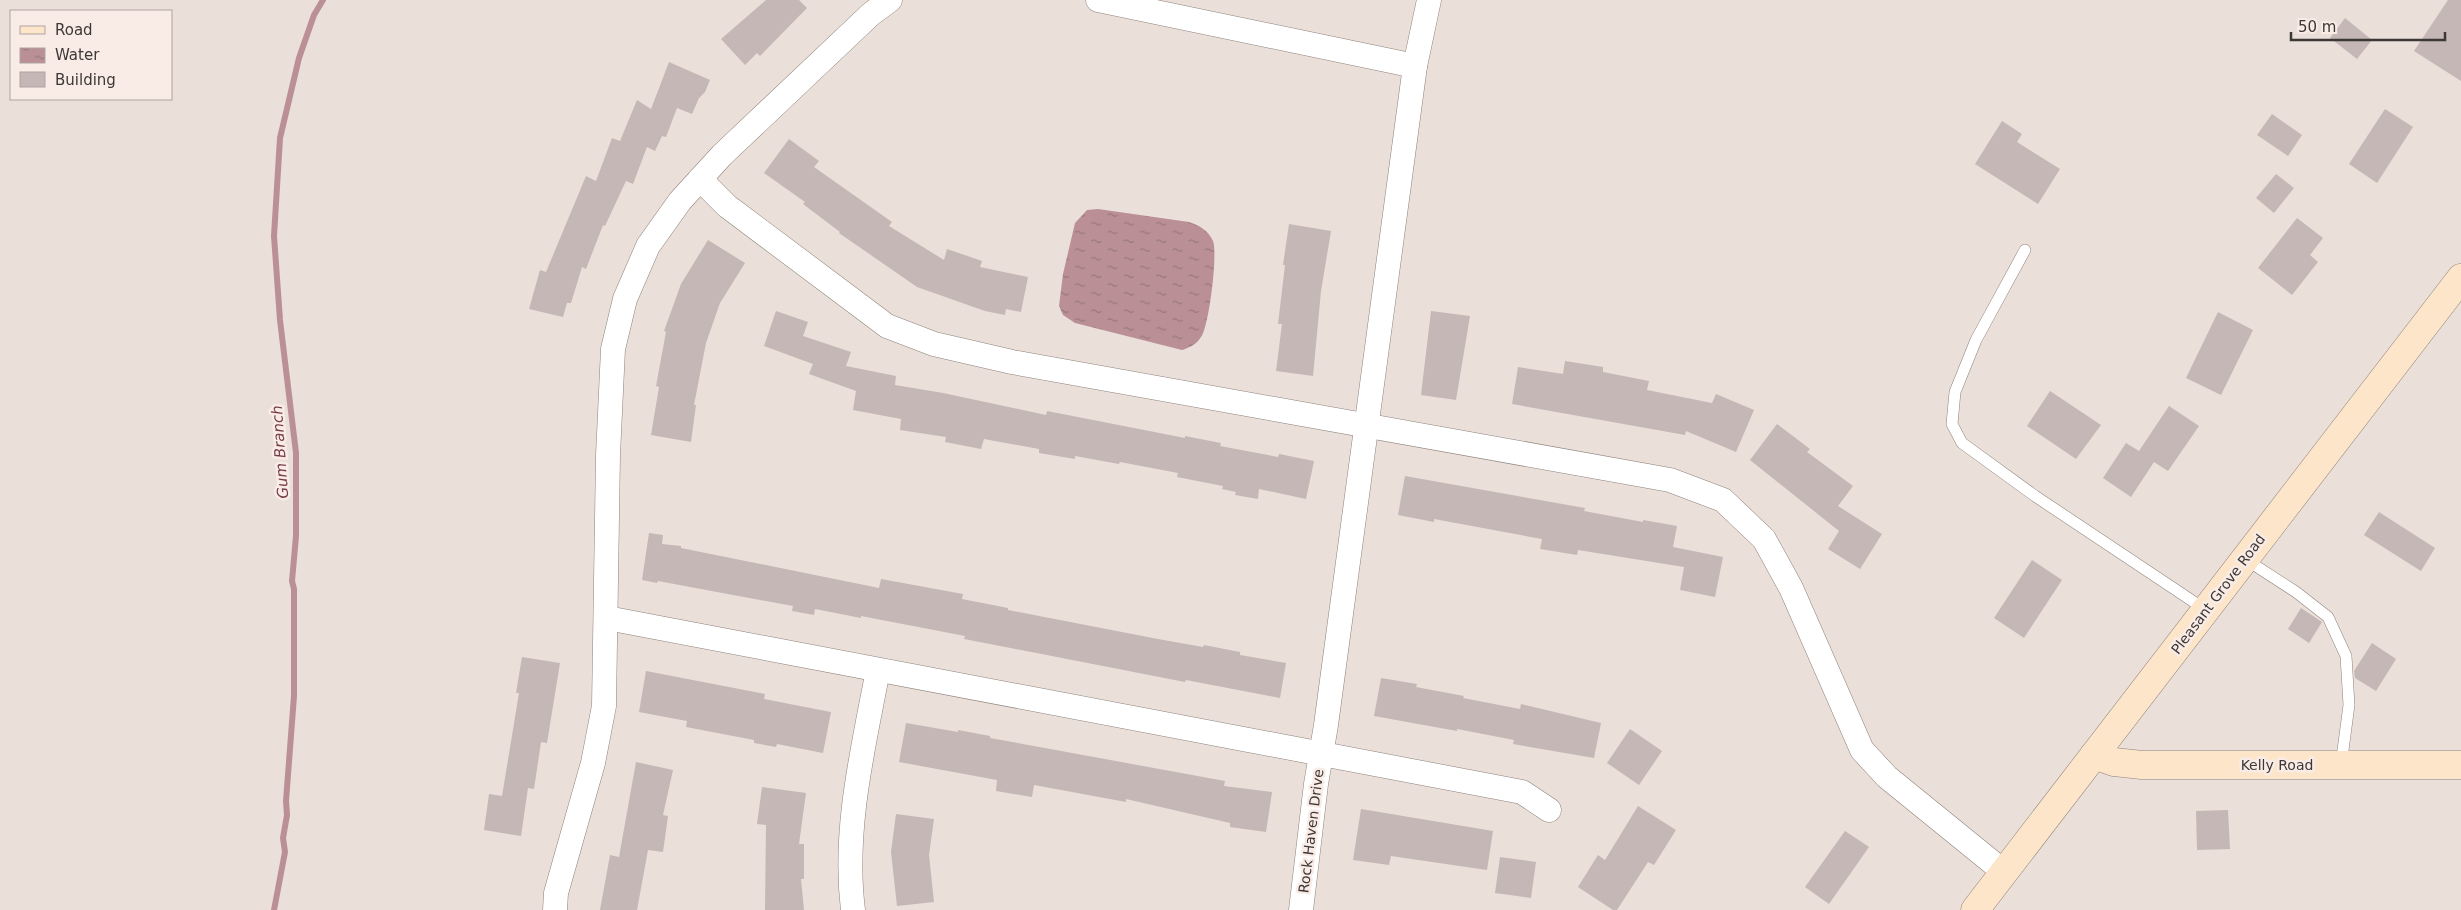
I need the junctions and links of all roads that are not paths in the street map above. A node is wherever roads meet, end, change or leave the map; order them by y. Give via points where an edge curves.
1 (890, 0) edge
2 (1098, 0) edge
3 (1429, 0) edge
4 (1414, 66) junction
5 (700, 179) junction
6 (2026, 250) dead end
7 (2461, 278) edge
8 (1366, 424) junction
9 (2245, 559) junction
10 (2206, 610) junction
11 (607, 618) junction
12 (878, 670) junction
13 (1322, 753) junction
14 (2094, 755) junction
15 (2341, 765) junction
16 (2461, 765) edge
17 (1549, 810) dead end
18 (2004, 872) junction
19 (555, 910) edge
20 (853, 910) edge
21 (1301, 910) edge
22 (1974, 910) edge

1 - 5 street via 871,14
2 - 4 street
3 - 4 street, Rock Haven Drive
4 - 8 street, Rock Haven Drive
5 - 8 street via 727,206 887,326 934,344 1012,362
5 - 11 street via 648,246 625,299 613,348 608,455
6 - 10 lane via 1976,340 1955,392 1952,424 1962,443 2035,496
7 - 9 street, Pleasant Grove Road
8 - 13 street, Rock Haven Drive
8 - 18 street via 1670,480 1723,500 1764,539 1791,588 1862,750 1887,777
9 - 10 street, Pleasant Grove Road
9 - 15 lane via 2328,617 2346,656 2349,705
10 - 14 street, Pleasant Grove Road
11 - 12 street
11 - 19 street via 604,706 593,764 556,893
12 - 13 street
12 - 20 street via 850,834 849,878
13 - 17 street via 1522,792
13 - 21 street, Rock Haven Drive
14 - 15 street, Kelly Road via 2114,762 2142,765
14 - 18 street, Pleasant Grove Road
15 - 16 street, Kelly Road
18 - 22 street, Pleasant Grove Road

